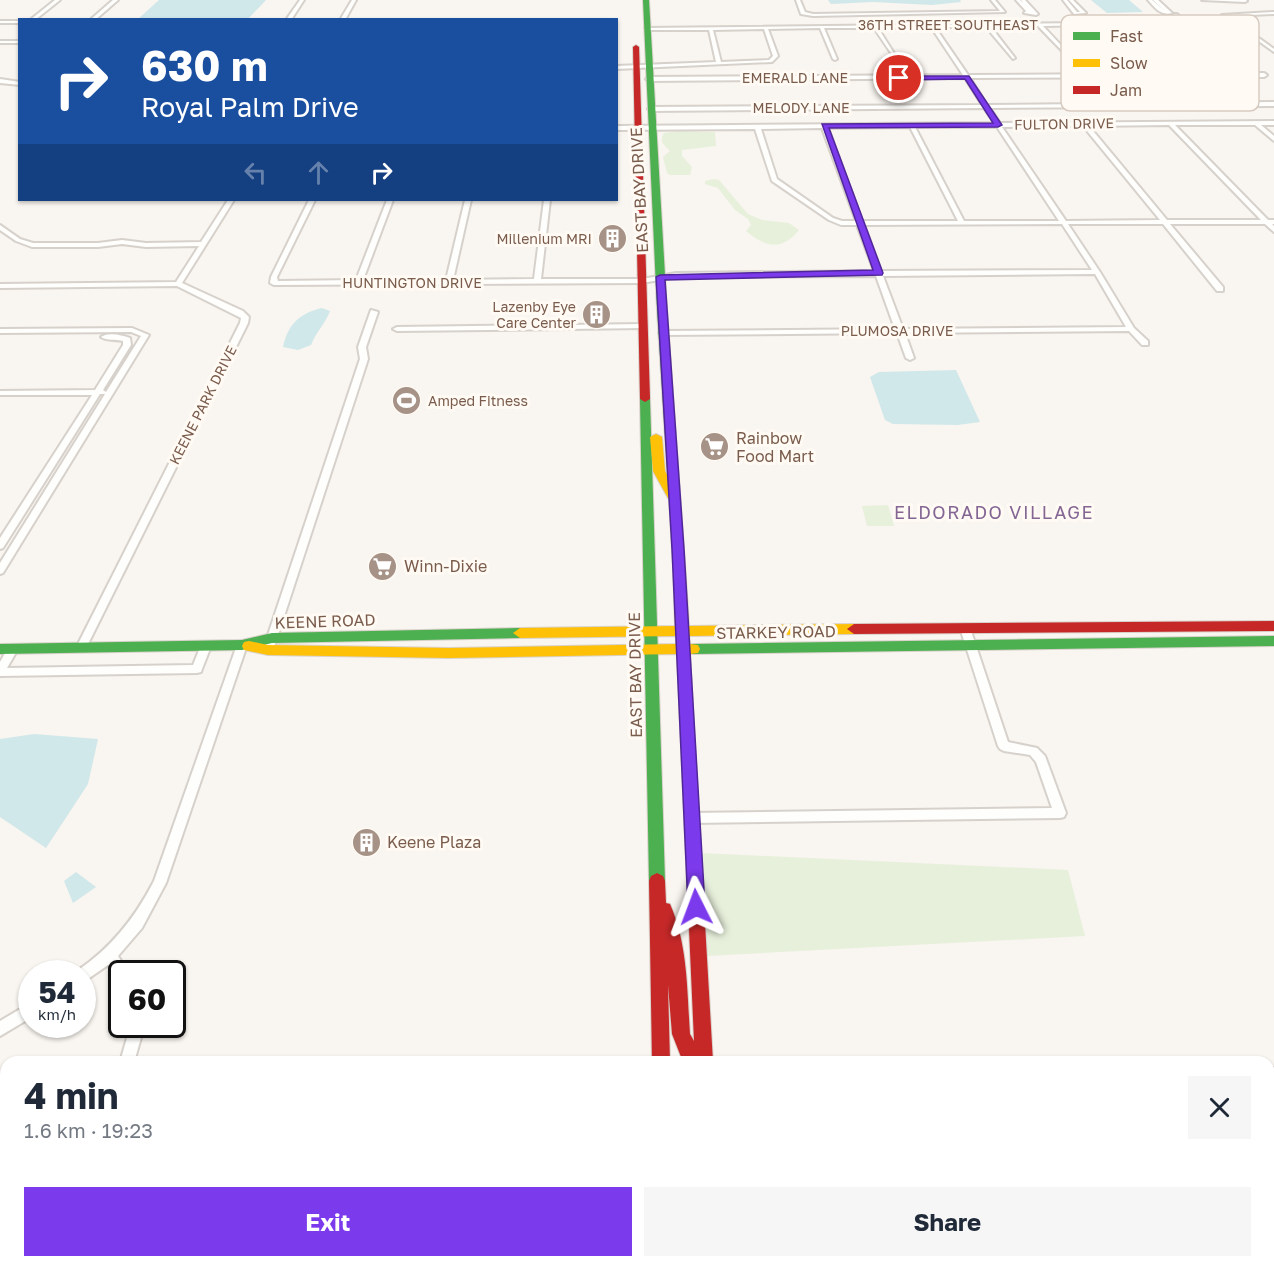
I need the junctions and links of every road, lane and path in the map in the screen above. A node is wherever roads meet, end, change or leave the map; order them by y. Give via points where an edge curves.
1 (58, 0) edge
2 (116, 0) edge
3 (302, 0) edge
4 (354, 0) edge
5 (635, 0) edge
6 (646, 0) edge
7 (798, 0) edge
8 (993, 0) edge
9 (1018, 0) edge
10 (1023, 0) edge
11 (1065, 0) edge
12 (1071, 0) edge
13 (1150, 0) edge
14 (1155, 0) edge
15 (1204, 0) edge
16 (1244, 1) edge
17 (1274, 13) edge
18 (1263, 14) junction
19 (1224, 15) edge
20 (35, 18) edge
21 (94, 18) edge
22 (289, 18) edge
23 (343, 18) edge
24 (1274, 21) edge
25 (0, 22) edge
26 (18, 22) edge
27 (987, 25) junction
28 (1040, 25) junction
29 (1061, 25) edge
30 (821, 26) junction
31 (875, 26) junction
32 (932, 26) junction
33 (765, 27) junction
34 (711, 29) junction
35 (643, 32) junction
36 (1259, 40) edge
37 (0, 42) edge
38 (18, 42) edge
39 (1061, 48) edge
40 (1274, 51) edge
41 (894, 58) dead end
42 (1013, 58) dead end
43 (835, 59) dead end
44 (718, 64) junction
45 (618, 68) edge
46 (645, 71) junction
47 (1259, 75) edge
48 (1264, 75) dead end
49 (1061, 76) edge
50 (967, 77) junction
51 (0, 81) edge
52 (18, 84) edge
53 (1259, 104) edge
54 (1274, 104) edge
55 (1061, 106) edge
56 (986, 107) junction
57 (651, 109) junction
58 (1170, 123) junction
59 (1256, 123) junction
60 (1274, 123) edge
61 (1084, 124) junction
62 (911, 125) junction
63 (998, 125) junction
64 (757, 126) junction
65 (824, 126) junction
66 (618, 128) edge
67 (638, 128) junction
68 (652, 128) junction
69 (1274, 139) edge
70 (639, 163) junction
71 (656, 196) junction
72 (640, 199) junction
73 (230, 201) edge
74 (312, 201) edge
75 (390, 201) edge
76 (468, 201) edge
77 (547, 201) edge
78 (1270, 222) edge
79 (861, 223) junction
80 (962, 223) junction
81 (1167, 223) junction
82 (1065, 224) junction
83 (0, 226) edge
84 (1274, 230) edge
85 (658, 237) junction
86 (202, 244) junction
87 (1097, 272) junction
88 (878, 273) junction
89 (660, 277) junction
90 (642, 280) junction
91 (448, 282) junction
92 (537, 282) junction
93 (359, 283) junction
94 (178, 284) junction
95 (0, 286) edge
96 (1220, 289) dead end
97 (374, 312) dead end
98 (643, 326) junction
99 (397, 329) dead end
100 (1131, 329) junction
101 (0, 331) edge
102 (900, 331) junction
103 (663, 333) junction
104 (0, 338) edge
105 (1145, 343) dead end
106 (910, 358) dead end
107 (644, 379) junction
108 (98, 392) junction
109 (111, 392) junction
110 (0, 393) edge
111 (645, 426) junction
112 (670, 429) junction
113 (674, 500) junction
114 (0, 547) edge
115 (14, 548) junction
116 (0, 571) edge
117 (1274, 626) edge
118 (964, 628) junction
119 (651, 631) junction
120 (682, 631) junction
121 (1274, 641) edge
122 (270, 644) junction
123 (242, 645) junction
124 (206, 646) junction
125 (971, 646) junction
126 (81, 648) junction
127 (7, 649) edge
128 (683, 649) junction
129 (651, 650) junction
130 (0, 672) edge
131 (692, 818) junction
132 (657, 888) junction
133 (110, 956) junction
134 (113, 960) edge
135 (96, 966) edge
136 (18, 1018) edge
137 (0, 1029) edge
138 (134, 1038) edge
139 (129, 1056) edge
140 (661, 1056) edge
141 (690, 1056) edge
142 (704, 1056) edge

1 - 20 street
2 - 21 street
3 - 22 street
4 - 23 street
5 - 35 main road, EAST BAY DRIVE
6 - 35 main road, EAST BAY DRIVE
7 - 8 street via 803,13 813,15 1003,12
9 - 10 street via 1029,11 1026,12 1036,14
11 - 12 street via 1076,13 1084,13
13 - 14 street via 1162,12 1170,13
15 - 16 street
16 - 18 street
17 - 18 street
18 - 19 street
18 - 24 street
25 - 26 street
27 - 28 street, 36TH STREET SOUTHEAST
27 - 32 street, 36TH STREET SOUTHEAST
27 - 42 street
28 - 29 street, 36TH STREET SOUTHEAST
28 - 39 street
30 - 31 street, 36TH STREET SOUTHEAST
30 - 33 street, 36TH STREET SOUTHEAST
30 - 43 street
31 - 32 street, 36TH STREET SOUTHEAST
31 - 41 street
32 - 50 street
33 - 34 street, 36TH STREET SOUTHEAST
33 - 44 street via 774,59
34 - 35 street, 36TH STREET SOUTHEAST
34 - 44 street
35 - 46 main road, EAST BAY DRIVE
36 - 40 street
37 - 38 street
44 - 46 street
45 - 46 street
46 - 50 street, EMERALD LANE
46 - 57 main road, EAST BAY DRIVE
46 - 67 main road, EAST BAY DRIVE
47 - 48 street, EMERALD LANE
49 - 50 street, EMERALD LANE
50 - 56 street
51 - 52 street
53 - 54 street, MELODY LANE
55 - 56 street, MELODY LANE
56 - 57 street, MELODY LANE
56 - 63 street
57 - 68 main road, EAST BAY DRIVE
58 - 59 street, FULTON DRIVE
58 - 61 street, FULTON DRIVE
58 - 78 street
59 - 60 street, FULTON DRIVE
59 - 69 street
61 - 63 street, FULTON DRIVE
61 - 81 street
62 - 63 street, FULTON DRIVE
62 - 65 street, FULTON DRIVE
62 - 80 street
63 - 82 street
64 - 65 street, FULTON DRIVE
64 - 68 street, FULTON DRIVE
64 - 79 street via 770,174 781,188 831,219
65 - 79 street
66 - 67 street, FULTON DRIVE
67 - 68 street, FULTON DRIVE
67 - 70 main road, EAST BAY DRIVE
68 - 71 main road, EAST BAY DRIVE
70 - 71 main road via 646,170 648,190
70 - 72 main road, EAST BAY DRIVE
71 - 85 main road, EAST BAY DRIVE
72 - 85 main road via 648,206 649,228
72 - 90 main road, EAST BAY DRIVE
73 - 86 street
74 - 93 street, HUNTINGTON DRIVE via 274,283
75 - 93 street
76 - 91 street
77 - 92 street
78 - 81 street
78 - 84 street
79 - 80 street
79 - 88 street
80 - 82 street
81 - 82 street
81 - 96 street
82 - 87 street
83 - 86 street via 32,245
85 - 89 main road, EAST BAY DRIVE
86 - 94 street
87 - 88 street, HUNTINGTON DRIVE
87 - 100 street
88 - 89 street, HUNTINGTON DRIVE
88 - 102 street
89 - 90 street, HUNTINGTON DRIVE
89 - 103 main road, EAST BAY DRIVE
90 - 92 street, HUNTINGTON DRIVE
90 - 98 main road, EAST BAY DRIVE
91 - 92 street, HUNTINGTON DRIVE
91 - 93 street, HUNTINGTON DRIVE
94 - 95 street
94 - 126 street, KEENE PARK DRIVE via 240,313 245,317 244,323
97 - 122 street via 362,347 364,359
98 - 99 street
98 - 107 main road, EAST BAY DRIVE
100 - 102 street, PLUMOSA DRIVE
100 - 105 street
101 - 109 street via 141,331 146,335
102 - 103 street, PLUMOSA DRIVE
102 - 106 street
103 - 112 main road, EAST BAY DRIVE
104 - 108 street via 128,340
107 - 111 main road, EAST BAY DRIVE
107 - 112 main road via 654,389 657,418
108 - 109 street
108 - 110 street
108 - 114 street
109 - 115 street
111 - 113 main road via 656,437 659,471
111 - 119 main road, EAST BAY DRIVE
112 - 113 main road, EAST BAY DRIVE
113 - 120 main road, EAST BAY DRIVE
114 - 115 street
115 - 116 street
117 - 118 main road, STARKEY ROAD
118 - 120 main road, STARKEY ROAD
118 - 125 street
119 - 120 main road, STARKEY ROAD
119 - 122 main road, KEENE ROAD
119 - 129 main road, EAST BAY DRIVE
120 - 128 main road, EAST BAY DRIVE
121 - 125 main road, STARKEY ROAD
122 - 123 main road, STARKEY ROAD
122 - 129 main road, STARKEY ROAD via 449,653
123 - 124 main road
123 - 133 street via 160,883 147,911
124 - 126 main road
124 - 130 street via 197,669
125 - 128 main road, STARKEY ROAD
125 - 131 street via 1004,746 1033,751 1041,759 1060,813
126 - 127 main road
127 - 130 street
128 - 129 main road, STARKEY ROAD
128 - 131 main road, EAST BAY DRIVE
129 - 132 main road, EAST BAY DRIVE
131 - 142 main road, EAST BAY DRIVE
132 - 140 main road, EAST BAY DRIVE
132 - 141 main road via 674,943 681,1034
133 - 134 street
133 - 135 street
136 - 137 street
138 - 139 street

